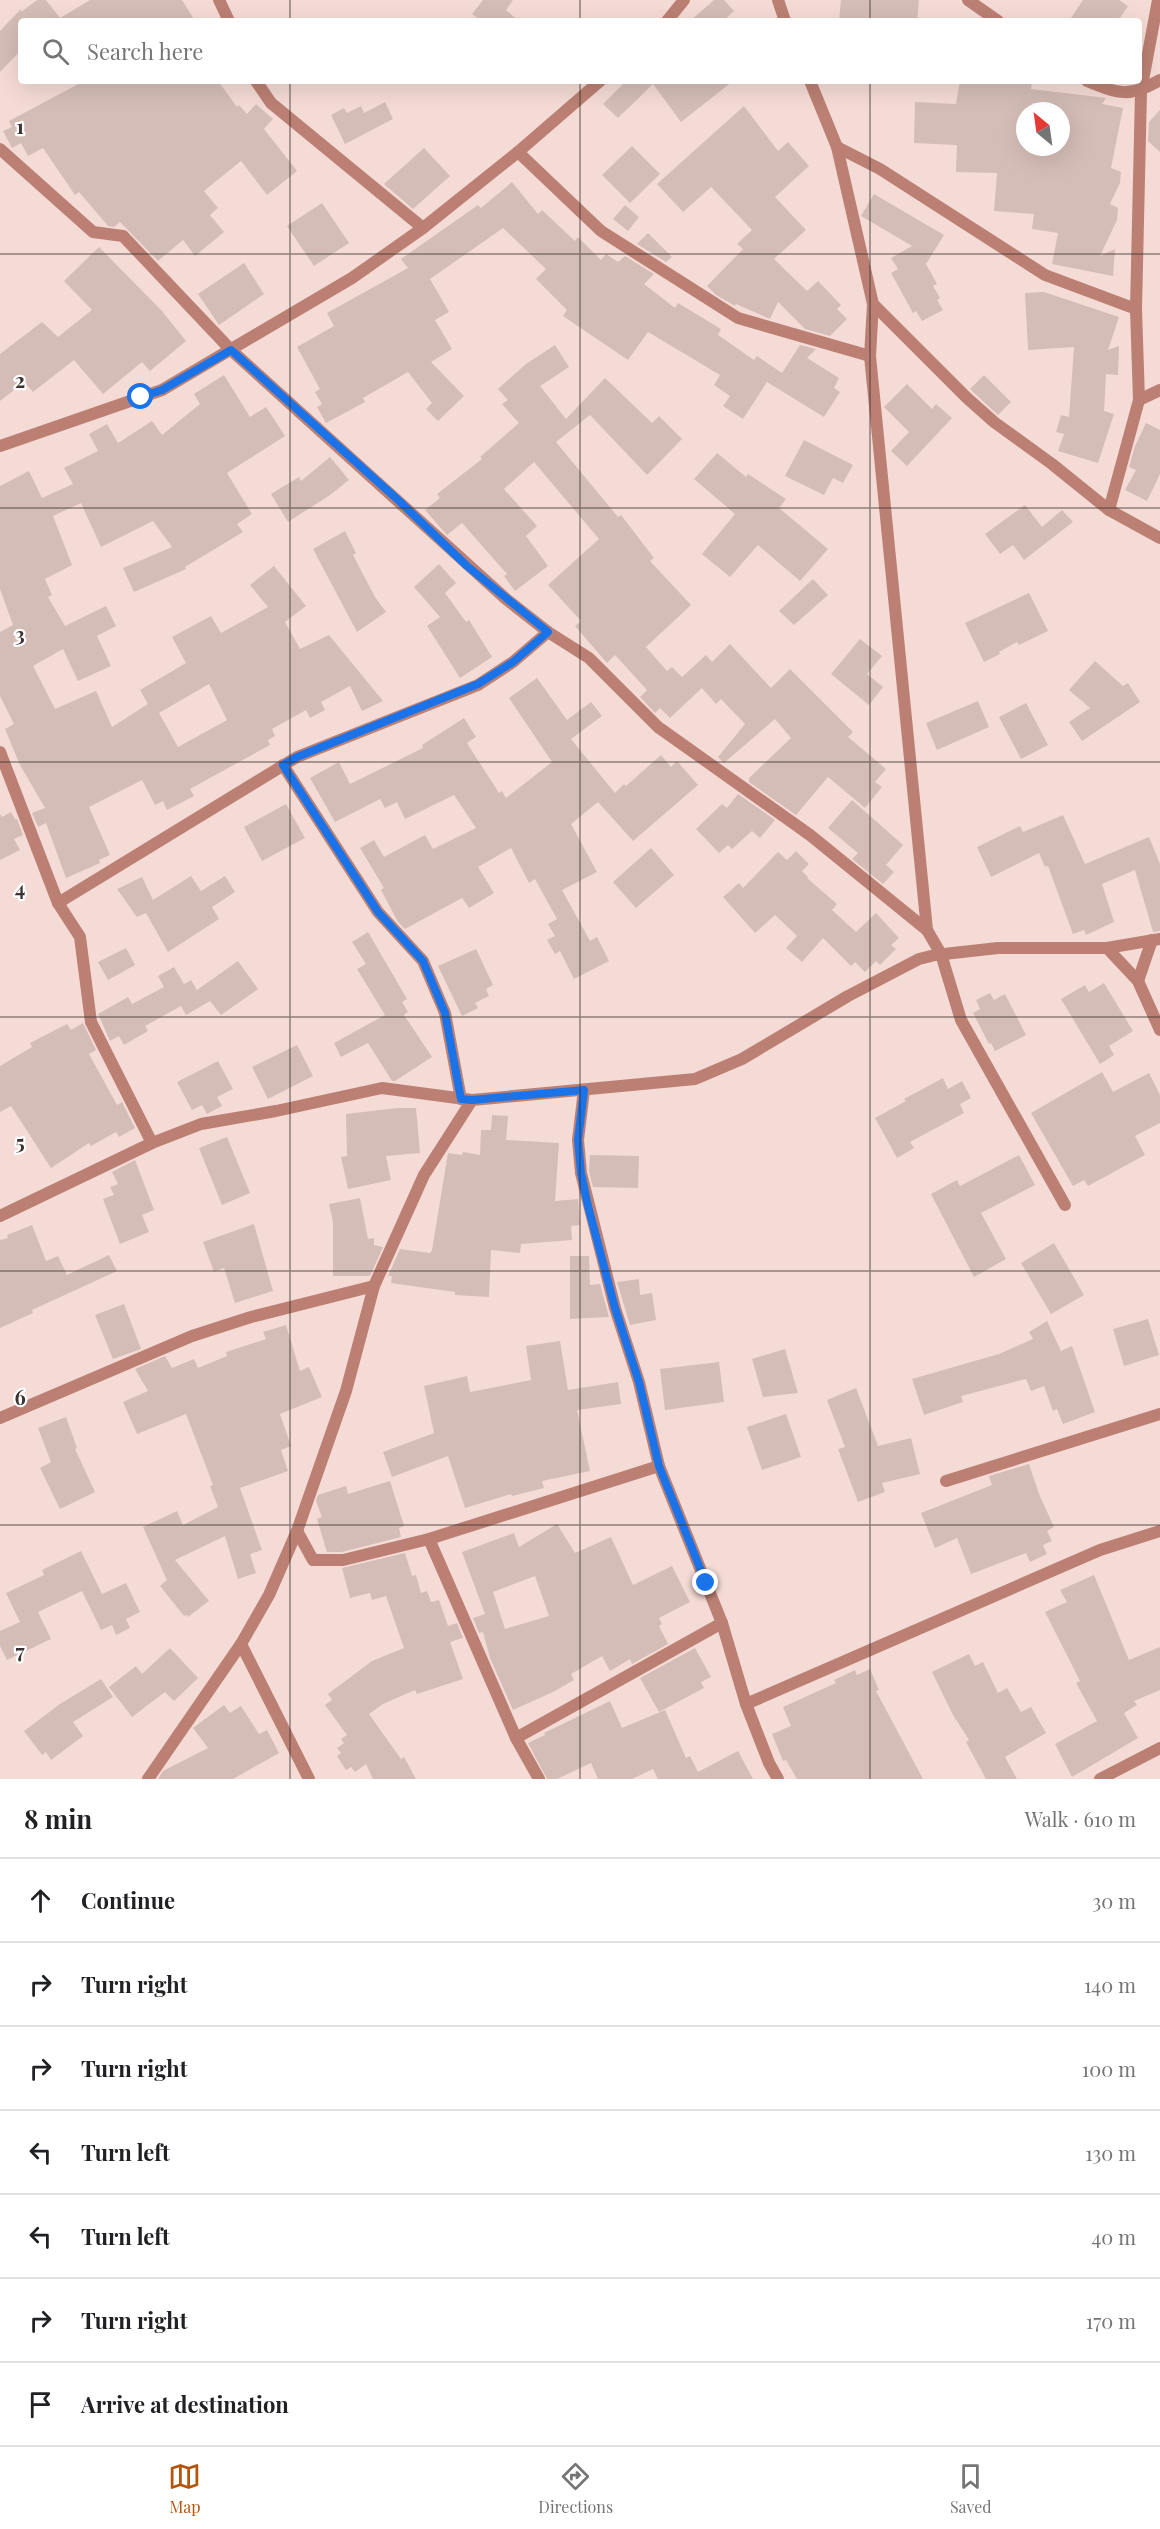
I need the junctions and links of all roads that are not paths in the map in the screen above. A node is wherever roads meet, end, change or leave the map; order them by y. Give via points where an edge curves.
1 (219, 0) edge
2 (684, 0) edge
3 (778, 0) edge
4 (968, 0) edge
5 (1158, 4) edge
6 (228, 18) edge
7 (670, 18) edge
8 (784, 18) edge
9 (994, 18) edge
10 (1160, 80) edge
11 (258, 84) edge
12 (597, 84) edge
13 (811, 84) edge
14 (1095, 84) edge
15 (1141, 91) junction
16 (837, 147) junction
17 (0, 149) edge
18 (518, 152) junction
19 (423, 228) junction
20 (873, 304) junction
21 (1136, 309) junction
22 (231, 350) junction
23 (870, 356) junction
24 (1160, 390) edge
25 (1139, 400) junction
26 (0, 446) edge
27 (1109, 510) junction
28 (1160, 538) edge
29 (548, 632) junction
30 (0, 752) edge
31 (283, 765) junction
32 (58, 903) junction
33 (927, 930) junction
34 (1156, 940) edge
35 (1107, 948) junction
36 (941, 954) junction
37 (1138, 981) junction
38 (1160, 1030) edge
39 (584, 1090) junction
40 (466, 1099) junction
41 (152, 1143) junction
42 (1065, 1206) dead end
43 (0, 1216) edge
44 (374, 1286) junction
45 (1160, 1414) edge
46 (0, 1418) edge
47 (659, 1466) junction
48 (946, 1481) dead end
49 (297, 1531) junction
50 (1160, 1531) edge
51 (429, 1539) junction
52 (722, 1623) junction
53 (241, 1644) junction
54 (746, 1704) junction
55 (516, 1738) junction
56 (1160, 1748) edge
57 (148, 1779) edge
58 (309, 1779) edge
59 (539, 1779) edge
60 (778, 1779) edge
61 (1100, 1779) edge

1 - 6 street
2 - 7 street
3 - 8 street
4 - 9 street
5 - 15 street
10 - 15 street
11 - 19 street via 271,103
12 - 18 street
13 - 16 street
14 - 15 street via 1115,92
15 - 21 street
16 - 20 street
16 - 21 street via 880,169 1044,275
17 - 22 street via 93,232 123,236
18 - 19 street
18 - 23 street via 601,231 738,318
19 - 22 street via 352,278
20 - 23 street
20 - 27 street via 967,398
21 - 25 street
22 - 26 street via 162,390
22 - 29 street via 467,566
23 - 33 street
24 - 25 street
25 - 27 street
27 - 28 street
29 - 31 street via 513,662 478,684
29 - 33 street via 589,658 658,727 810,835
30 - 32 street
31 - 32 street
31 - 40 street via 378,912 423,961 445,1013
32 - 41 street via 80,937 91,1022
33 - 36 street
34 - 35 street
34 - 37 street
35 - 36 street via 998,948
35 - 37 street
36 - 39 street via 895,970 715,1072 695,1079
36 - 42 street via 961,1020
37 - 38 street
39 - 40 street
39 - 47 street via 578,1140 581,1173
40 - 41 street via 382,1088 201,1124
40 - 44 street via 424,1175
41 - 43 street
44 - 46 street via 192,1336
44 - 49 street via 346,1391
45 - 48 street
47 - 51 street
47 - 52 street
49 - 51 street via 313,1560 343,1560
49 - 53 street via 269,1595
50 - 54 street via 1100,1550
51 - 55 street
52 - 54 street
52 - 55 street
53 - 57 street
53 - 58 street
54 - 60 street
55 - 59 street
56 - 61 street

